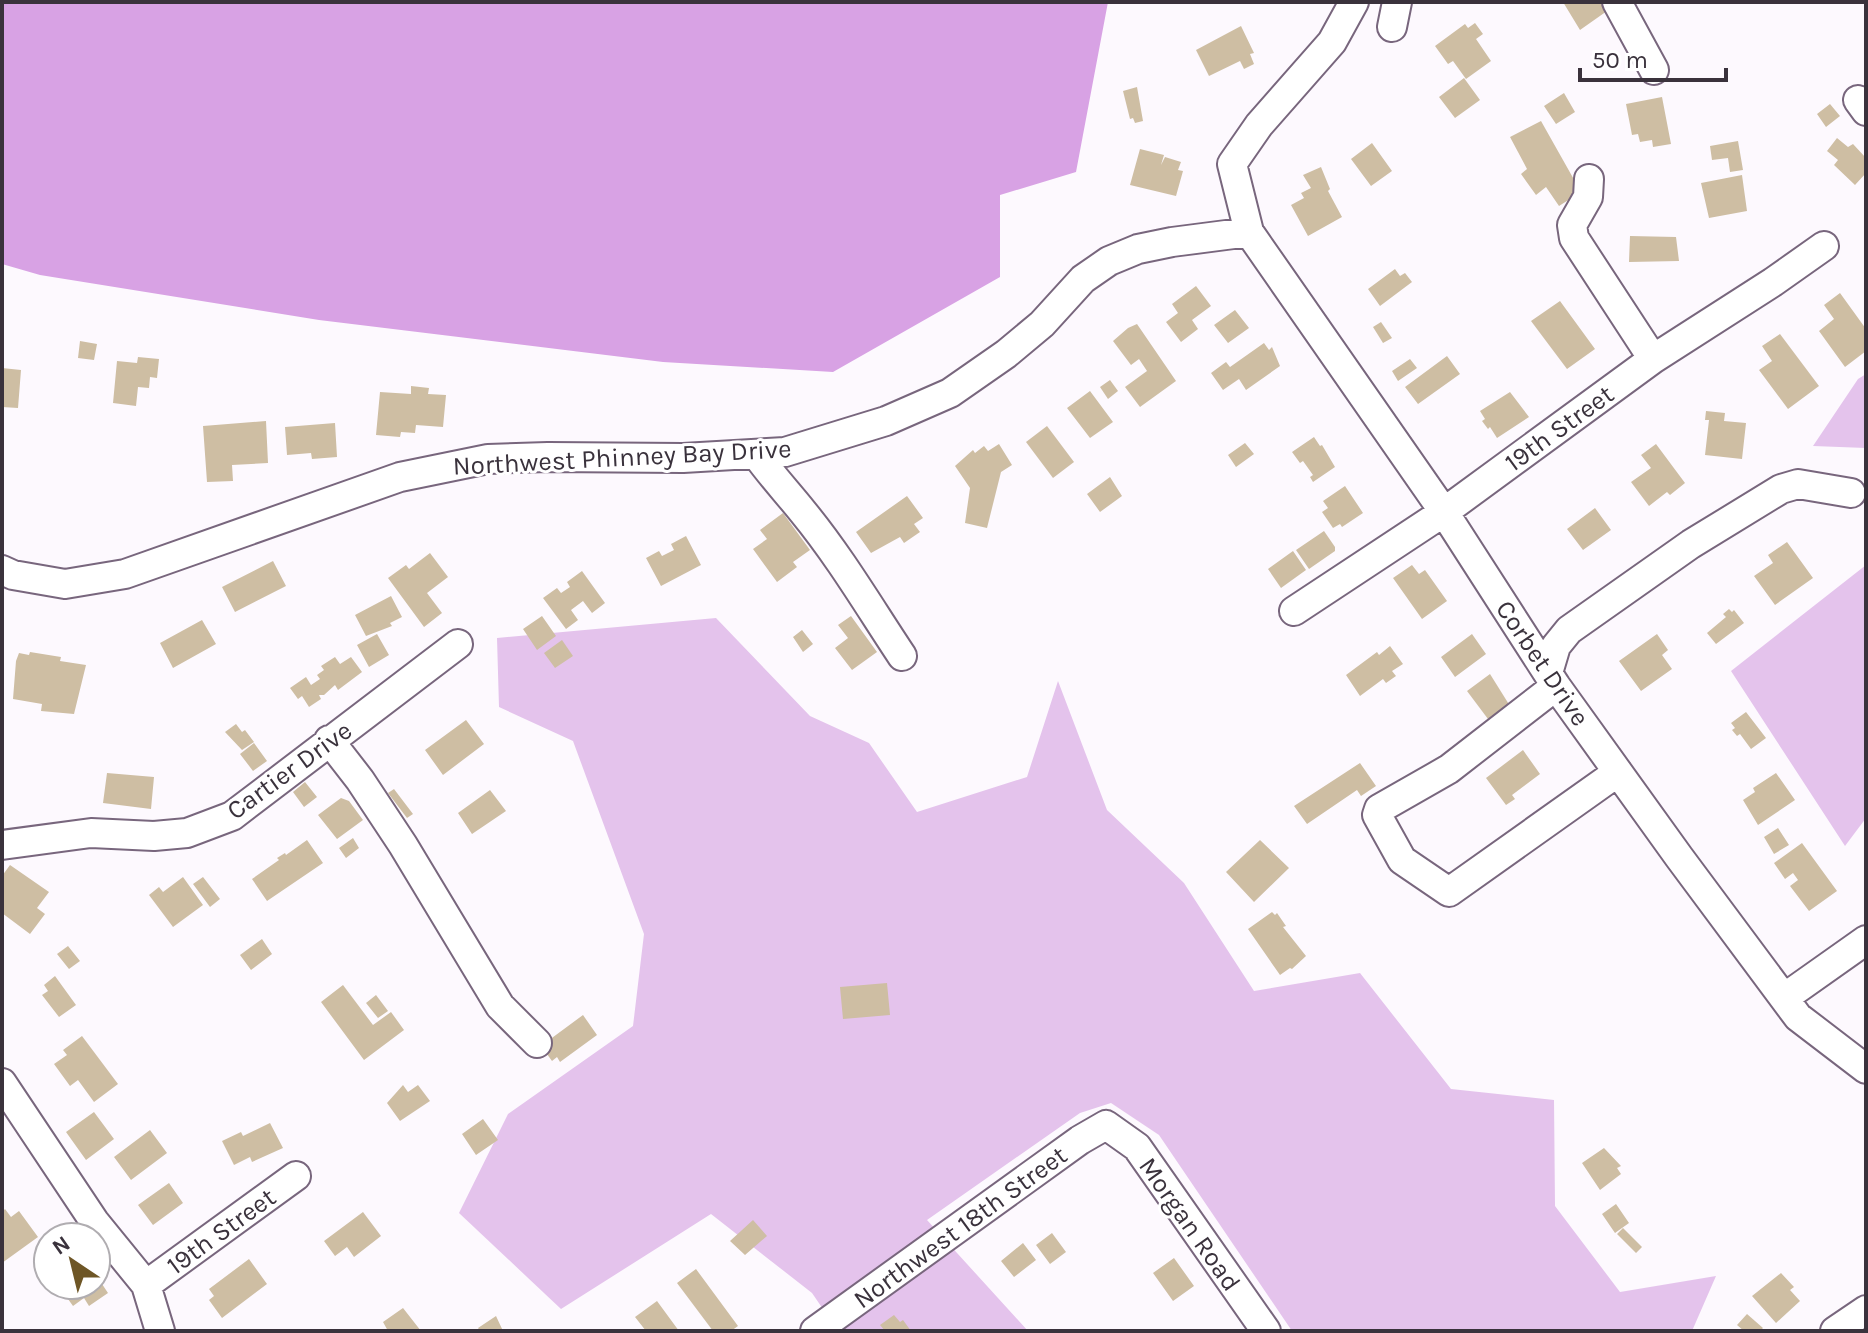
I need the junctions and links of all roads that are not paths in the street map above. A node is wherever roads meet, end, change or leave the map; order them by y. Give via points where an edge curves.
1 (1354, 2) edge
2 (1617, 2) edge
3 (1654, 70) dead end
4 (1589, 179) dead end
5 (1249, 232) junction
6 (1824, 246) dead end
7 (1653, 359) junction
8 (756, 454) junction
9 (1851, 493) dead end
10 (1444, 512) junction
11 (2, 570) edge
12 (1294, 611) dead end
13 (458, 644) dead end
14 (902, 656) dead end
15 (1552, 679) junction
16 (329, 740) junction
17 (1618, 772) junction
18 (2, 845) edge
19 (1866, 940) edge
20 (1784, 998) junction
21 (537, 1043) dead end
22 (1866, 1069) edge
23 (2, 1083) edge
24 (1106, 1125) joint
25 (296, 1176) dead end
26 (146, 1285) junction
27 (1866, 1310) edge
28 (160, 1331) edge
29 (815, 1331) edge
30 (1266, 1331) edge
31 (1835, 1331) edge

1 - 5 street via 1332,42 1232,164
2 - 3 street
4 - 7 street via 1588,197 1572,225 1574,238
5 - 8 street, Northwest Phinney Bay Drive via 1138,249 1109,261 1083,279 1018,344 950,393 872,425 785,452
5 - 10 street, Corbet Drive
6 - 7 street, 19th Street
7 - 10 street, 19th Street
8 - 11 street, Northwest Phinney Bay Drive via 488,459 400,477 125,574 65,584
8 - 14 street via 821,535
9 - 15 street via 1798,484 1781,489 1691,544 1569,630 1556,646
10 - 12 street, 19th Street
10 - 15 street, Corbet Drive
13 - 16 street, Cartier Drive
15 - 17 street, Corbet Drive
15 - 17 street via 1449,769 1379,809 1377,815 1402,860 1449,892
16 - 18 street, Cartier Drive via 232,816 187,833 91,833
16 - 21 street via 403,845 500,1006
17 - 20 street, Corbet Drive
19 - 20 street
20 - 22 street, Corbet Drive via 1798,1017
23 - 26 street via 94,1221
24 - 29 street, Northwest 18th Street
24 - 30 street, Morgan Road via 1137,1147
25 - 26 street, 19th Street
26 - 28 street
27 - 31 street

